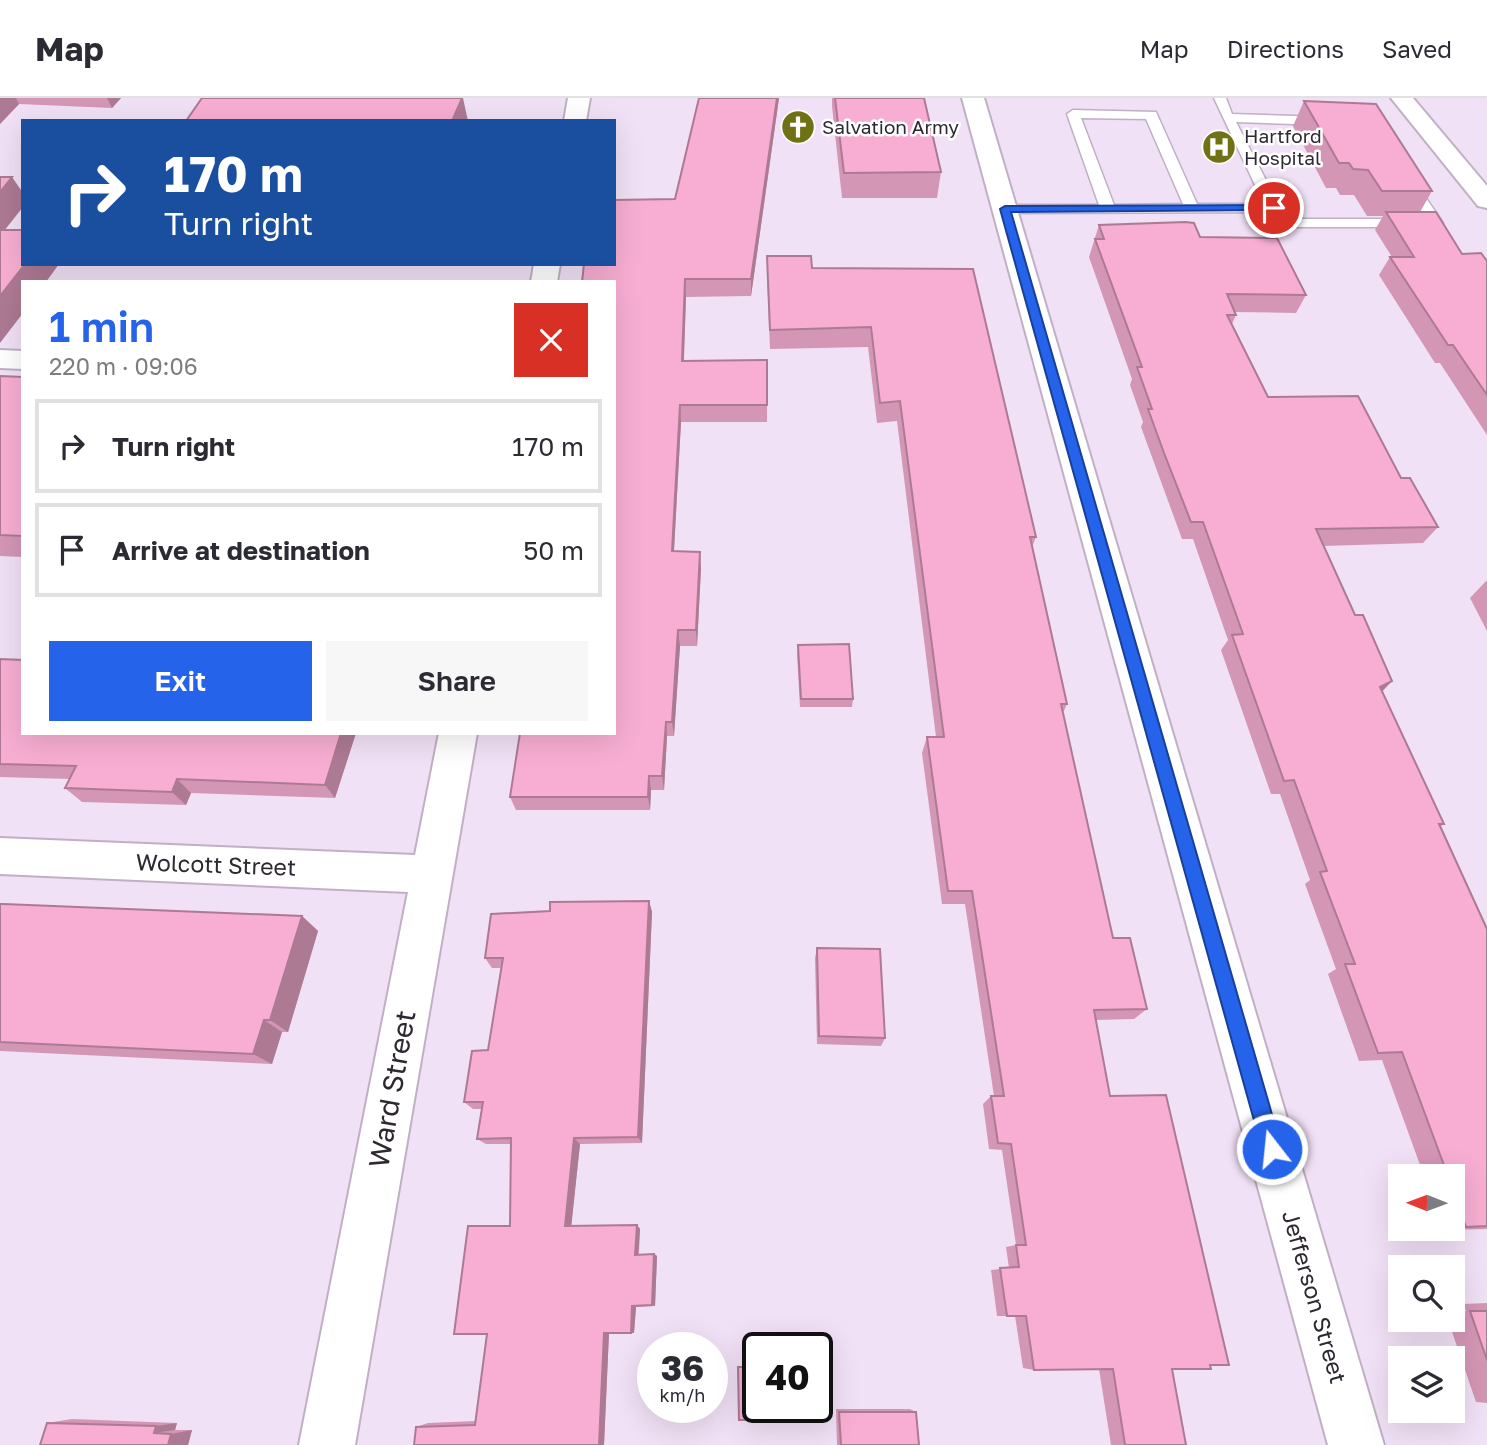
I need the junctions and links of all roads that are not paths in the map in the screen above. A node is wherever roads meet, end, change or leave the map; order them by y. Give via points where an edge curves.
1 (579, 98) edge
2 (973, 98) edge
3 (1220, 98) edge
4 (1402, 98) edge
5 (1227, 118) junction
6 (575, 119) edge
7 (1342, 121) edge
8 (1398, 167) edge
9 (1487, 201) edge
10 (1274, 208) junction
11 (1005, 209) junction
12 (1108, 209) junction
13 (1192, 209) junction
14 (0, 359) edge
15 (21, 360) edge
16 (458, 735) edge
17 (0, 856) edge
18 (432, 874) junction
19 (327, 1445) edge
20 (1356, 1445) edge

1 - 6 street
2 - 11 street, Jefferson Street
3 - 5 lane
4 - 9 street
5 - 7 lane
5 - 10 lane
8 - 10 lane via 1436,223 1281,223
10 - 13 lane
11 - 12 lane
11 - 20 street, Jefferson Street
12 - 13 lane
12 - 13 lane via 1073,114 1151,115
14 - 15 street
16 - 18 street, Ward Street
17 - 18 street, Wolcott Street
18 - 19 street, Ward Street

